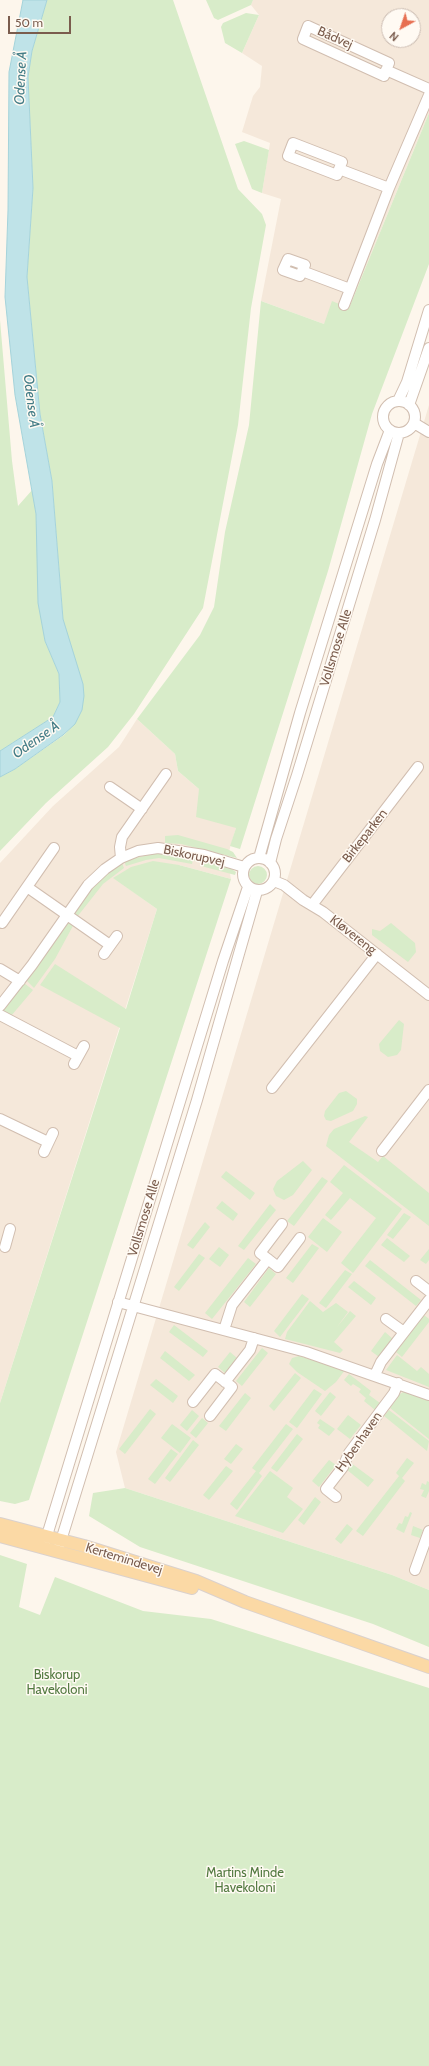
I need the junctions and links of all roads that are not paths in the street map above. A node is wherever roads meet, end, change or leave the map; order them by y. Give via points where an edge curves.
1 (386, 70) junction
2 (429, 89) edge
3 (429, 94) edge
4 (339, 168) junction
5 (389, 188) junction
6 (302, 271) dead end
7 (350, 289) junction
8 (344, 305) dead end
9 (429, 310) edge
10 (429, 348) edge
11 (398, 402) junction
12 (410, 405) junction
13 (414, 423) junction
14 (394, 431) junction
15 (429, 432) edge
16 (418, 767) dead end
17 (166, 774) dead end
18 (110, 787) dead end
19 (142, 809) junction
20 (54, 848) dead end
21 (121, 858) junction
22 (259, 858) junction
23 (270, 863) junction
24 (244, 867) junction
25 (274, 881) junction
26 (27, 887) junction
27 (253, 889) junction
28 (312, 905) junction
29 (67, 915) junction
30 (2, 923) dead end
31 (117, 936) dead end
32 (110, 945) junction
33 (104, 954) dead end
34 (377, 954) junction
35 (0, 969) edge
36 (20, 980) junction
37 (429, 995) edge
38 (0, 1006) edge
39 (0, 1015) edge
40 (84, 1046) dead end
41 (272, 1088) dead end
42 (429, 1090) edge
43 (0, 1119) edge
44 (53, 1133) dead end
45 (382, 1151) dead end
46 (282, 1224) dead end
47 (6, 1233) edge
48 (300, 1238) dead end
49 (5, 1247) dead end
50 (268, 1259) junction
51 (416, 1281) dead end
52 (429, 1298) edge
53 (118, 1302) junction
54 (133, 1307) junction
55 (386, 1318) dead end
56 (224, 1330) junction
57 (404, 1332) junction
58 (254, 1338) junction
59 (375, 1374) junction
60 (225, 1382) junction
61 (398, 1383) junction
62 (429, 1395) edge
63 (193, 1402) dead end
64 (210, 1416) dead end
65 (336, 1498) dead end
66 (0, 1524) edge
67 (429, 1531) edge
68 (0, 1536) edge
69 (46, 1536) junction
70 (62, 1540) junction
71 (43, 1549) junction
72 (57, 1553) junction
73 (415, 1570) dead end
74 (245, 1602) junction
75 (429, 1666) edge

1 - 1 street, Bådvej via 384,76 303,39 308,26 389,63
1 - 2 street, Bådvej
3 - 5 street
4 - 4 street via 337,175 288,156 293,143 342,162
4 - 5 street
5 - 7 street
6 - 7 street
7 - 8 street
9 - 11 street via 407,382
10 - 12 street
11 - 12 street
11 - 14 street via 385,410 384,421
12 - 13 street via 415,416
13 - 14 street via 408,431
13 - 15 street
14 - 22 street, Vollsmose Alle via 376,464
14 - 23 street, Vollsmose Alle via 375,520
16 - 28 street, Birkeparken
17 - 19 street
18 - 19 street
19 - 21 street via 122,837
20 - 26 street
21 - 24 street, Biskorupvej via 158,848 204,855
21 - 29 street, Biskorupvej via 105,868 88,885
22 - 23 street
22 - 24 street via 250,861
23 - 25 street via 275,870
24 - 27 street via 243,879
25 - 27 street via 267,888
25 - 28 street, Kløvereng
26 - 29 street
26 - 30 street
27 - 53 street, Vollsmose Alle via 223,961
27 - 54 street, Vollsmose Alle via 203,1078
28 - 34 street, Kløvereng
29 - 32 street
29 - 36 street, Biskorupvej
31 - 32 street
32 - 33 street
34 - 37 street, Kløvereng
34 - 41 street
35 - 36 street
36 - 38 street, Biskorupvej
39 - 40 street via 76,1060
42 - 45 street
43 - 44 street via 46,1147
46 - 50 street via 260,1253
47 - 49 street
48 - 50 street via 278,1267
50 - 56 street via 232,1305
51 - 52 street
52 - 57 street
53 - 54 street
53 - 69 street, Vollsmose Alle
54 - 56 street
54 - 70 street, Vollsmose Alle
55 - 57 street
56 - 58 street
57 - 59 street
58 - 59 street
58 - 60 street via 250,1350
59 - 61 street
60 - 63 street via 215,1374
60 - 64 street via 232,1387
61 - 62 street
61 - 65 street, Hybenhaven via 394,1393 349,1453 326,1489
66 - 69 main road, Kertemindevej
67 - 73 street
68 - 71 main road, Kertemindevej
69 - 70 main road, Kertemindevej
69 - 71 street, Vollsmose Alle
70 - 72 street, Vollsmose Alle
70 - 74 main road, Kertemindevej via 196,1582
71 - 72 main road, Kertemindevej
72 - 74 main road, Kertemindevej
74 - 75 main road, Kertemindevej

